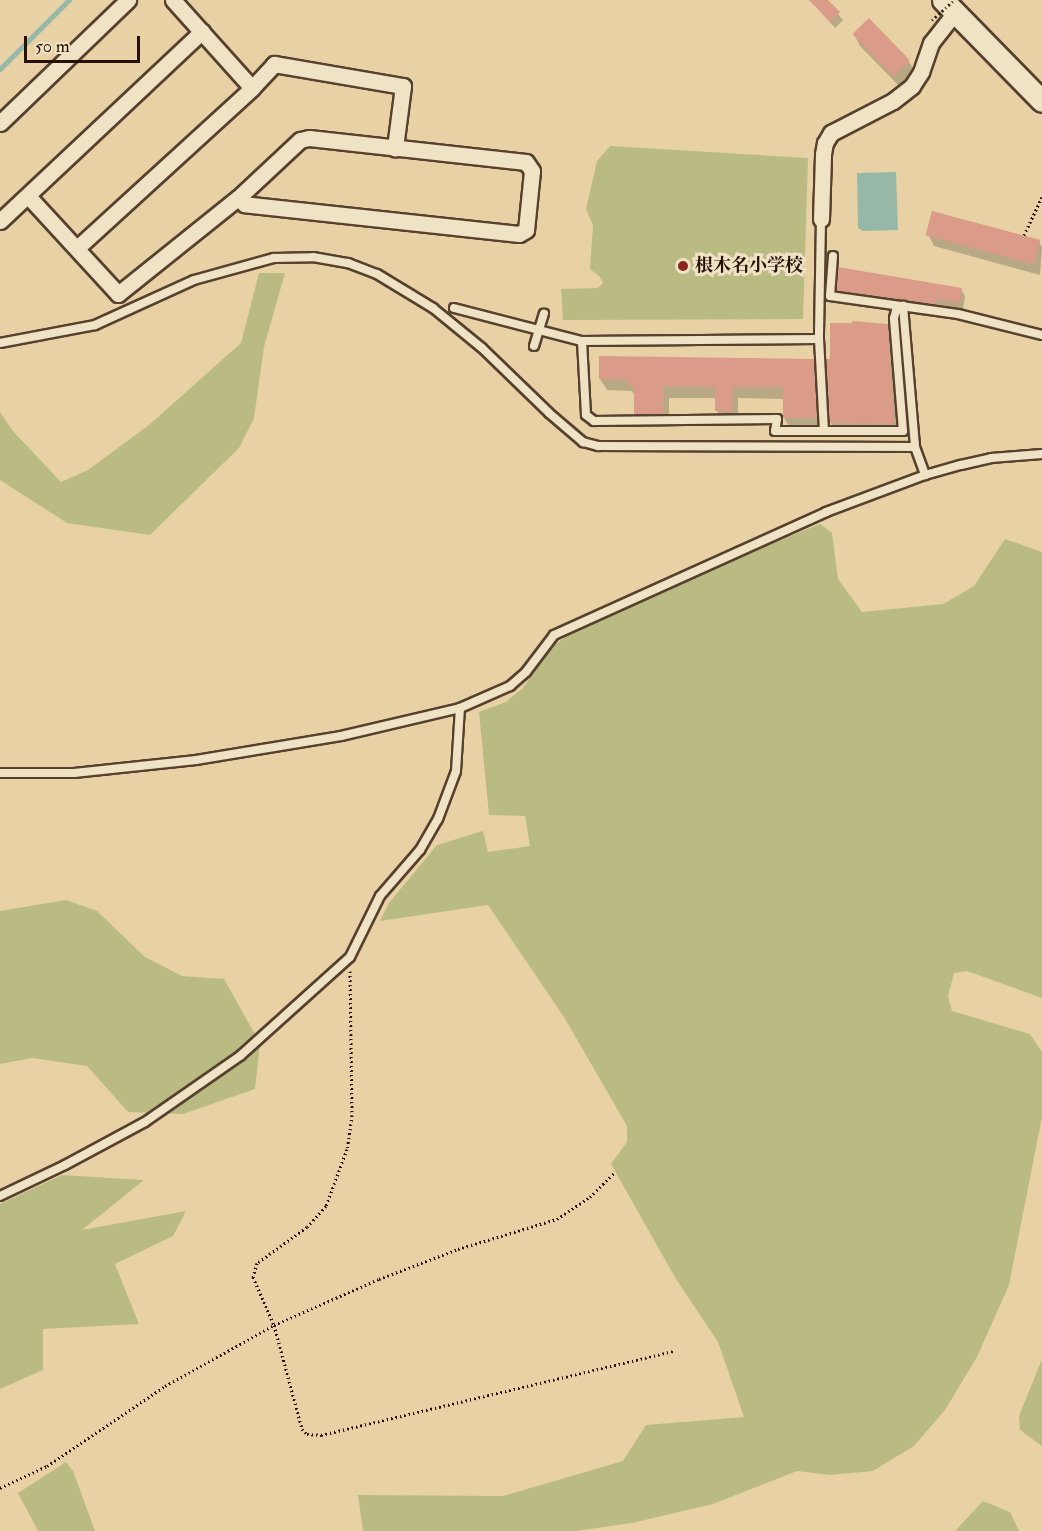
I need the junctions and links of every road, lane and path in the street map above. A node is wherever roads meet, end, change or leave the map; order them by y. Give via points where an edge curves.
1 (128, 0) edge
2 (173, 0) edge
3 (950, 4) edge
4 (932, 20) dead end
5 (202, 31) junction
6 (252, 88) junction
7 (1042, 101) edge
8 (0, 123) edge
9 (395, 148) junction
10 (28, 196) junction
11 (1042, 196) edge
12 (238, 198) junction
13 (821, 219) joint
14 (0, 221) edge
15 (1024, 235) dead end
16 (77, 248) junction
17 (833, 256) dead end
18 (903, 306) junction
19 (454, 308) dead end
20 (544, 314) dead end
21 (539, 330) junction
22 (1042, 334) edge
23 (819, 339) junction
24 (582, 340) junction
25 (0, 343) edge
26 (534, 346) dead end
27 (824, 431) junction
28 (915, 447) junction
29 (1042, 454) edge
30 (925, 475) junction
31 (460, 708) junction
32 (0, 773) edge
33 (350, 957) junction
34 (615, 1172) dead end
35 (0, 1196) edge
36 (274, 1325) junction
37 (674, 1351) dead end
38 (0, 1488) edge

1 - 8 street
2 - 5 street
3 - 4 path, bridge
3 - 7 main road
3 - 13 street via 912,86 831,133 823,154
5 - 6 street
5 - 10 street
6 - 9 street via 274,64 403,86
6 - 16 street
9 - 12 street via 300,140
9 - 12 street via 526,162 532,171 526,230 519,234 245,204
10 - 14 street
10 - 16 street
11 - 15 path
12 - 16 street via 118,294
13 - 23 lane
17 - 18 lane via 830,296
18 - 22 lane via 958,314
18 - 27 lane via 894,318 903,431
18 - 28 lane
19 - 21 lane
20 - 21 lane
21 - 24 lane
21 - 26 lane
23 - 24 lane
23 - 27 lane
24 - 27 lane via 589,420 777,419 775,431
25 - 28 lane via 95,325 195,280 274,258 313,256 377,274 433,308 583,442 598,446
28 - 30 lane
29 - 30 lane via 992,458
30 - 31 lane via 826,512 554,635 510,687
31 - 32 lane via 341,736 196,760 74,773
31 - 33 lane via 456,771 438,819 420,850 380,896
33 - 35 lane via 240,1056 145,1122
33 - 36 path via 352,1115 347,1149 326,1206 307,1227 257,1263 253,1277
34 - 36 path via 590,1197 557,1219 458,1249
36 - 37 path via 297,1418 302,1429 312,1435
36 - 38 path via 165,1386 47,1466

